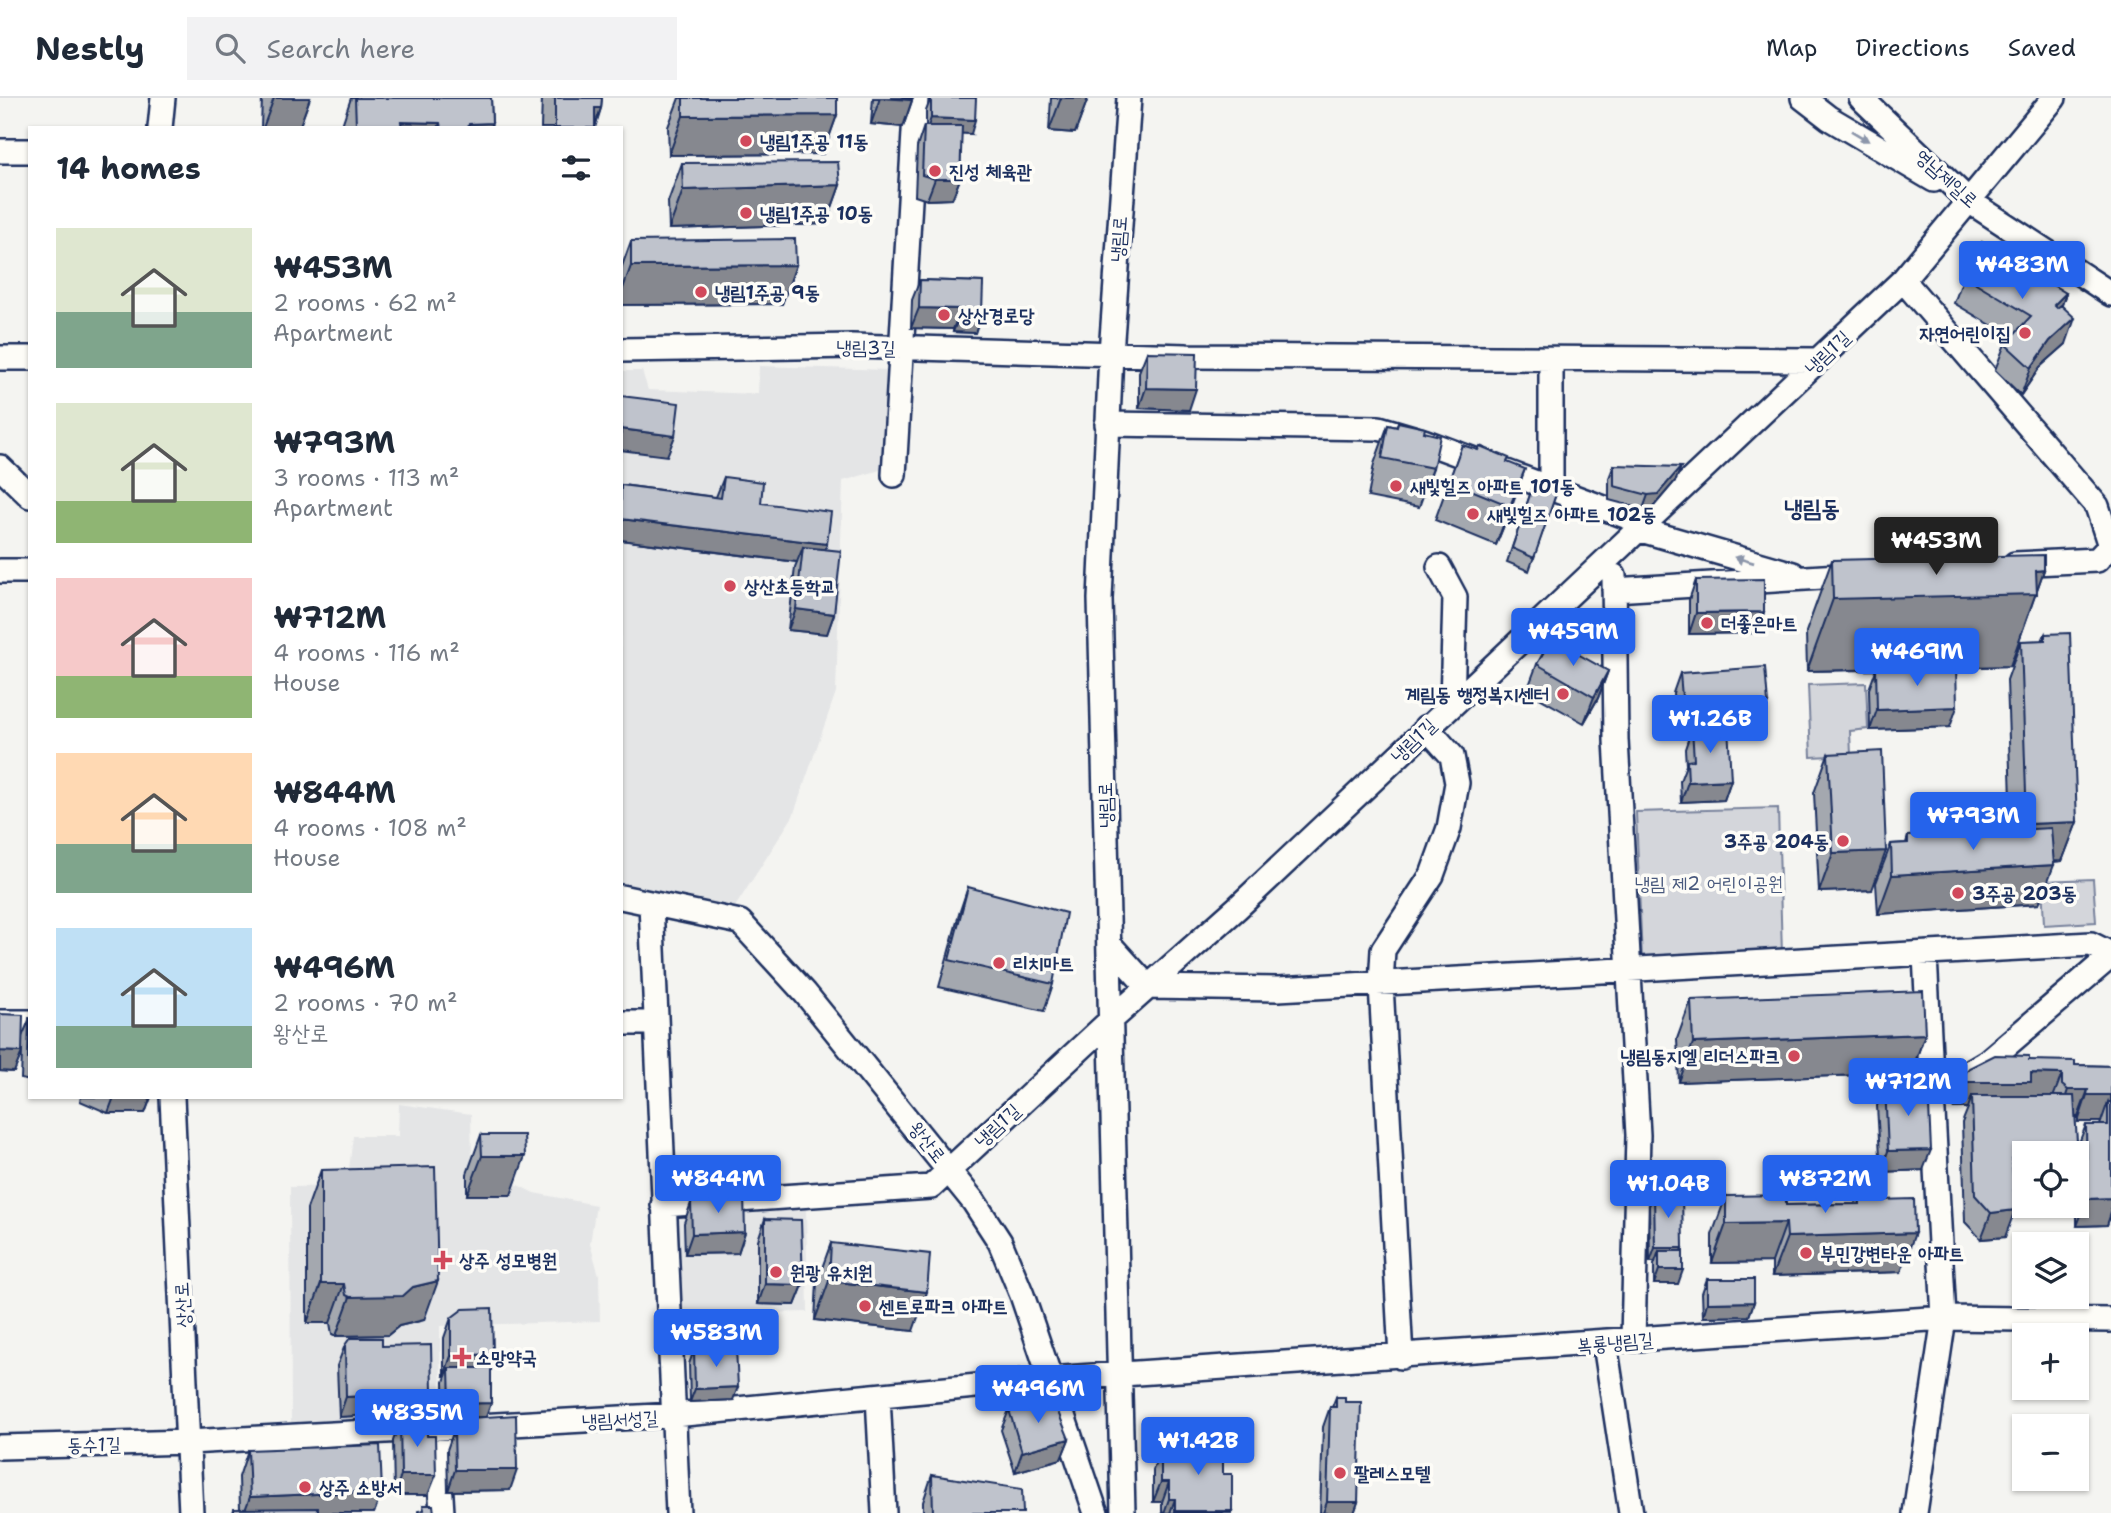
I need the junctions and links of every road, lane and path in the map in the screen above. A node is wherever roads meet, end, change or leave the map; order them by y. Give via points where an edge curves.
1 (163, 98) edge
2 (916, 98) edge
3 (1129, 98) edge
4 (1803, 98) edge
5 (1861, 98) edge
6 (2054, 98) edge
7 (160, 126) edge
8 (0, 151) edge
9 (28, 151) edge
10 (1969, 201) junction
11 (1903, 280) junction
12 (2111, 295) edge
13 (901, 347) junction
14 (623, 350) edge
15 (1111, 353) junction
16 (0, 358) edge
17 (28, 358) edge
18 (1551, 359) junction
19 (1819, 360) junction
20 (1107, 424) junction
21 (0, 467) edge
22 (894, 475) dead end
23 (1551, 490) junction
24 (28, 494) edge
25 (1644, 527) junction
26 (1614, 555) junction
27 (1999, 565) edge
28 (1439, 567) dead end
29 (0, 571) edge
30 (28, 571) edge
31 (1877, 574) edge
32 (1810, 578) junction
33 (1614, 590) junction
34 (1452, 702) junction
35 (1426, 727) junction
36 (623, 897) edge
37 (650, 904) junction
38 (1109, 944) junction
39 (2111, 955) edge
40 (1924, 956) junction
41 (1629, 970) junction
42 (1381, 984) junction
43 (1148, 987) junction
44 (1111, 1020) junction
45 (28, 1022) edge
46 (0, 1023) edge
47 (623, 1023) edge
48 (656, 1023) junction
49 (1932, 1094) junction
50 (172, 1099) edge
51 (948, 1169) junction
52 (663, 1205) junction
53 (1944, 1318) junction
54 (2111, 1320) edge
55 (1633, 1340) junction
56 (1605, 1344) junction
57 (1401, 1357) junction
58 (1119, 1377) junction
59 (1049, 1379) junction
60 (878, 1396) junction
61 (674, 1415) junction
62 (437, 1430) junction
63 (189, 1442) junction
64 (0, 1447) edge
65 (1122, 1479) junction
66 (191, 1513) edge
67 (442, 1513) edge
68 (678, 1513) edge
69 (884, 1513) edge
70 (1096, 1513) edge
71 (1116, 1513) edge
72 (1123, 1513) edge
73 (1631, 1513) edge
74 (1915, 1513) edge

1 - 7 street
2 - 13 street
3 - 15 street, 냉림로
4 -> 10 street
5 - 10 street, 영남제일로
6 - 10 street, 냉림1길
8 - 9 street
10 - 11 street, 냉림1길
10 - 12 street, 영남제일로
11 - 19 street, 냉림1길
11 - 27 street via 2097,506 2110,546 2097,561
13 - 14 street, 냉림3길
13 - 15 street, 냉림3길
13 - 22 street
15 - 18 street, 냉림3길
15 - 20 street, 냉림로
16 - 17 street
18 - 19 street, 냉림3길
18 - 23 street
19 - 25 street, 냉림1길
20 - 23 street via 1378,428
20 - 38 street, 냉림로 via 1100,599
21 - 24 street
23 - 25 street
25 - 26 street, 냉림1길
32 -> 25 street
26 - 33 street
26 - 34 street, 냉림1길
28 - 34 street via 1455,597
29 - 30 street
31 - 32 street
32 - 33 street
33 - 41 street via 1616,740
34 - 35 street, 냉림1길
35 - 42 street via 1452,755 1457,783 1449,828 1432,875 1383,950
35 - 43 street, 냉림1길
36 - 37 street, 왕산로
37 - 48 street
37 - 51 street, 왕산로 via 740,922 805,993
38 - 43 street
38 - 44 street, 냉림로
39 - 40 street via 2091,944
39 - 49 street via 1987,1061
40 - 41 street
40 - 49 street
41 - 42 street
41 - 55 street via 1638,1135
42 - 43 street via 1278,989
42 - 57 street
43 - 44 street, 냉림1길
44 - 51 street, 냉림1길
44 - 58 street, 냉림로
45 - 46 street
47 - 48 street
48 - 52 street
49 - 53 street
50 - 63 street, 상산로
51 - 52 street, 냉림1길 via 931,1186
51 - 59 street, 왕산로 via 1000,1242
52 - 61 street
53 - 54 street, 복룡냉림길
53 - 55 street, 복룡냉림길
53 - 74 street
55 - 56 street, 복룡냉림길
56 - 57 street, 복룡냉림길
56 - 73 street
57 - 58 street, 복룡냉림길
58 - 59 street, 복룡냉림길
58 - 65 street, 냉림로
59 - 60 street, 냉림서성길
59 - 70 street, 왕산로
60 - 61 street, 냉림서성길
60 - 69 street
61 - 62 street, 냉림서성길
61 - 68 street
62 - 63 street, 냉림서성길
62 - 67 street
63 - 64 street, 동수1길
63 - 66 street, 상산로
65 - 71 street
65 - 72 street, 냉림로

